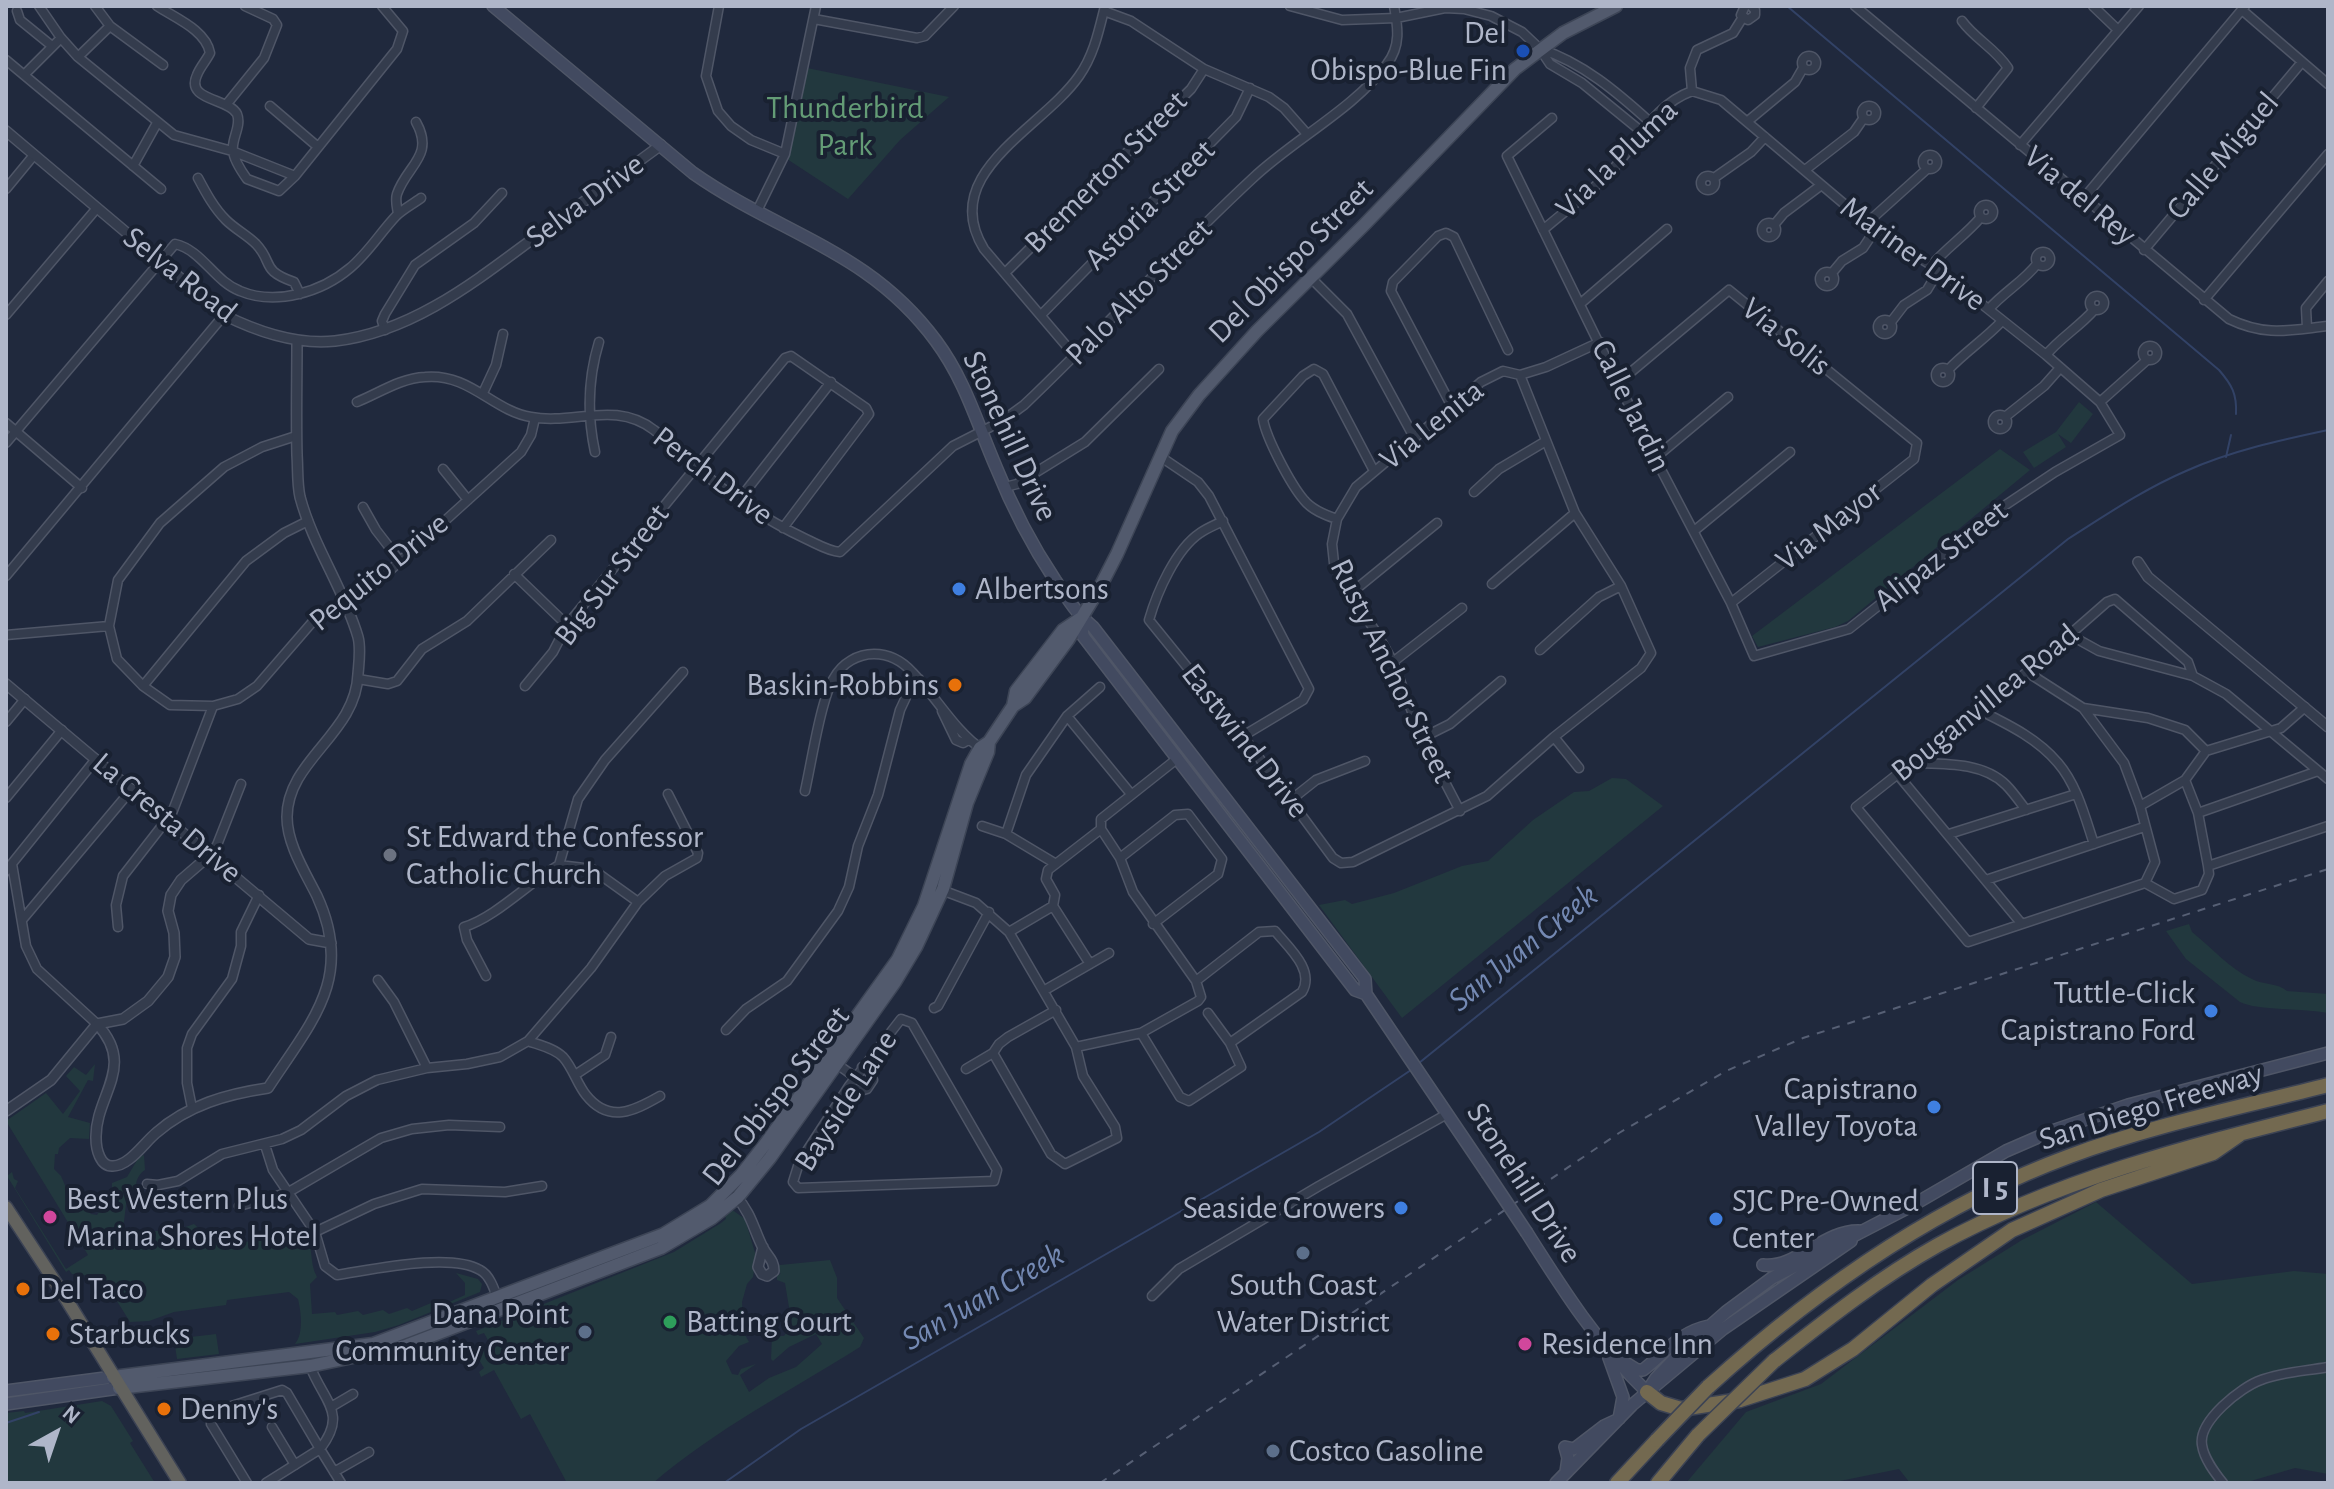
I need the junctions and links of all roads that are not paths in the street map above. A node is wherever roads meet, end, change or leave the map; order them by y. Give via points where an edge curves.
1 (39, 6) edge
2 (95, 6) edge
3 (157, 6) edge
4 (245, 6) edge
5 (382, 6) edge
6 (493, 6) edge
7 (719, 6) edge
8 (816, 6) edge
9 (954, 6) edge
10 (1290, 6) edge
11 (1394, 6) edge
12 (1616, 6) edge
13 (1745, 6) edge
14 (1751, 6) edge
15 (1855, 6) edge
16 (2093, 6) edge
17 (2139, 6) edge
18 (1104, 8) edge
19 (2243, 8) edge
20 (17, 11) dead end
21 (1743, 17) junction
22 (1396, 18) junction
23 (814, 19) junction
24 (1962, 21) dead end
25 (110, 26) junction
26 (2118, 30) junction
27 (61, 38) junction
28 (52, 46) junction
29 (1540, 49) junction
30 (78, 57) junction
31 (6, 60) edge
32 (2302, 62) junction
33 (163, 65) dead end
34 (1803, 68) dead end
35 (1204, 69) junction
36 (24, 75) junction
37 (2328, 84) edge
38 (1250, 88) junction
39 (1692, 91) junction
40 (226, 105) junction
41 (270, 106) dead end
42 (1976, 108) junction
43 (1552, 118) dead end
44 (1863, 119) dead end
45 (1748, 121) junction
46 (416, 122) dead end
47 (1650, 122) junction
48 (157, 123) junction
49 (6, 131) edge
50 (1642, 132) junction
51 (1307, 134) junction
52 (1765, 137) junction
53 (661, 145) junction
54 (2020, 145) junction
55 (318, 147) junction
56 (232, 151) junction
57 (785, 154) junction
58 (2328, 154) edge
59 (34, 155) junction
60 (133, 166) junction
61 (1927, 169) dead end
62 (1805, 170) junction
63 (295, 176) junction
64 (198, 178) dead end
65 (1714, 178) dead end
66 (1820, 186) junction
67 (6, 189) edge
68 (161, 189) dead end
69 (502, 193) dead end
70 (421, 198) dead end
71 (2083, 199) junction
72 (97, 208) junction
73 (757, 211) junction
74 (398, 214) junction
75 (1981, 217) dead end
76 (1867, 223) junction
77 (1774, 225) dead end
78 (1667, 229) dead end
79 (1543, 230) junction
80 (1875, 230) junction
81 (2144, 250) junction
82 (509, 257) joint
83 (160, 262) junction
84 (2037, 264) dead end
85 (1935, 268) junction
86 (1005, 273) junction
87 (1832, 273) dead end
88 (1311, 278) junction
89 (2328, 281) edge
90 (300, 294) junction
91 (2204, 300) junction
92 (1580, 304) junction
93 (1989, 309) junction
94 (2094, 310) dead end
95 (6, 315) edge
96 (224, 315) junction
97 (1041, 315) junction
98 (2002, 321) junction
99 (1891, 322) dead end
100 (2328, 326) edge
101 (2307, 328) junction
102 (385, 330) junction
103 (503, 334) dead end
104 (297, 340) junction
105 (599, 342) dead end
106 (1600, 342) junction
107 (1508, 350) dead end
108 (2046, 355) junction
109 (1075, 356) junction
110 (2147, 360) dead end
111 (2060, 368) junction
112 (1159, 369) dead end
113 (1948, 370) dead end
114 (1520, 375) junction
115 (831, 382) junction
116 (1619, 382) junction
117 (483, 393) junction
118 (1728, 397) dead end
119 (357, 402) dead end
120 (2100, 402) junction
121 (1451, 405) junction
122 (591, 415) junction
123 (2005, 417) dead end
124 (535, 418) junction
125 (6, 423) edge
126 (982, 430) junction
127 (16, 431) junction
128 (2120, 435) joint
129 (296, 436) junction
130 (1415, 439) junction
131 (1546, 441) junction
132 (6, 443) edge
133 (1917, 443) joint
134 (595, 452) dead end
135 (1790, 452) dead end
136 (1161, 457) junction
137 (1655, 458) junction
138 (696, 467) junction
139 (443, 469) dead end
140 (1374, 471) junction
141 (1005, 487) junction
142 (82, 488) junction
143 (1474, 492) dead end
144 (468, 500) junction
145 (738, 501) junction
146 (363, 507) dead end
147 (1575, 513) junction
148 (1337, 519) junction
149 (308, 521) junction
150 (1223, 521) junction
151 (1437, 523) dead end
152 (783, 528) junction
153 (1333, 529) joint
154 (1694, 531) junction
155 (551, 540) dead end
156 (840, 552) joint
157 (400, 561) junction
158 (2138, 562) dead end
159 (514, 574) junction
160 (6, 576) edge
161 (1492, 584) dead end
162 (1621, 586) junction
163 (1350, 594) junction
164 (344, 601) junction
165 (1731, 603) junction
166 (1462, 608) dead end
167 (1081, 618) junction
168 (567, 625) junction
169 (109, 626) junction
170 (6, 635) edge
171 (2070, 635) junction
172 (1540, 650) dead end
173 (1754, 656) joint
174 (1393, 662) junction
175 (683, 672) dead end
176 (2027, 672) junction
177 (2193, 676) junction
178 (358, 679) junction
179 (919, 679) junction
180 (1501, 681) dead end
181 (6, 684) edge
182 (143, 686) junction
183 (525, 686) dead end
184 (1100, 687) dead end
185 (25, 699) junction
186 (213, 706) junction
187 (2305, 707) junction
188 (2083, 708) junction
189 (1979, 710) junction
190 (1067, 716) junction
191 (6, 722) edge
192 (2328, 727) edge
193 (62, 730) junction
194 (2270, 732) junction
195 (1243, 736) junction
196 (1554, 737) junction
197 (1422, 738) junction
198 (985, 747) junction
199 (2206, 751) junction
200 (1178, 758) junction
201 (96, 759) junction
202 (1365, 761) dead end
203 (1198, 762) junction
204 (1913, 763) junction
205 (1579, 768) dead end
206 (2318, 771) junction
207 (1898, 775) junction
208 (2328, 779) edge
209 (2185, 780) junction
210 (241, 784) dead end
211 (132, 789) junction
212 (805, 791) dead end
213 (668, 794) dead end
214 (1131, 794) junction
215 (2076, 794) junction
216 (6, 798) edge
217 (1292, 799) junction
218 (2140, 806) junction
219 (2026, 810) junction
220 (1460, 811) junction
221 (2198, 813) junction
222 (167, 818) junction
223 (982, 826) dead end
224 (2328, 826) edge
225 (2144, 827) junction
226 (1101, 829) junction
227 (1006, 834) junction
228 (1949, 834) junction
229 (2094, 844) junction
230 (210, 855) junction
231 (1120, 858) junction
232 (1056, 864) junction
233 (559, 865) junction
234 (2208, 866) junction
235 (9, 868) edge
236 (1986, 880) junction
237 (2145, 883) junction
238 (937, 889) junction
239 (259, 895) junction
240 (638, 902) junction
241 (1053, 906) junction
242 (989, 912) junction
243 (22, 920) junction
244 (2021, 923) junction
245 (1153, 924) junction
246 (118, 927) dead end
247 (1009, 932) junction
248 (331, 943) junction
249 (1109, 953) dead end
250 (1090, 964) junction
251 (486, 976) dead end
252 (378, 980) dead end
253 (1196, 981) junction
254 (1045, 990) junction
255 (1366, 994) junction
256 (934, 1008) dead end
257 (1056, 1010) junction
258 (1208, 1013) dead end
259 (97, 1024) junction
260 (726, 1030) dead end
261 (1141, 1033) junction
262 (611, 1037) dead end
263 (528, 1041) junction
264 (1230, 1043) junction
265 (1076, 1047) junction
266 (993, 1053) junction
267 (2328, 1053) edge
268 (832, 1060) junction
269 (862, 1067) junction
270 (427, 1068) junction
271 (966, 1069) dead end
272 (575, 1075) junction
273 (855, 1077) junction
274 (2328, 1085) edge
275 (849, 1086) junction
276 (660, 1096) dead end
277 (192, 1108) junction
278 (6, 1111) edge
279 (2328, 1111) edge
280 (1447, 1114) junction
281 (500, 1127) dead end
282 (2239, 1135) junction
283 (265, 1145) junction
284 (147, 1184) dead end
285 (542, 1186) dead end
286 (287, 1193) junction
287 (733, 1193) junction
288 (239, 1206) dead end
289 (6, 1207) edge
290 (1864, 1231) junction
291 (315, 1232) junction
292 (1848, 1244) junction
293 (763, 1247) dead end
294 (1763, 1265) dead end
295 (1772, 1278) junction
296 (1152, 1296) dead end
297 (498, 1302) junction
298 (1718, 1327) junction
299 (1605, 1346) junction
300 (310, 1366) junction
301 (2328, 1367) edge
302 (116, 1383) junction
303 (6, 1391) edge
304 (1647, 1392) junction
305 (353, 1394) dead end
306 (6, 1404) edge
307 (331, 1407) junction
308 (1619, 1419) junction
309 (272, 1427) dead end
310 (320, 1449) junction
311 (369, 1452) dead end
312 (295, 1465) junction
313 (334, 1472) junction
314 (1565, 1473) junction
315 (180, 1483) edge
316 (247, 1483) edge
317 (266, 1483) edge
318 (341, 1483) edge
319 (1556, 1483) edge
320 (1617, 1483) edge
321 (1658, 1483) edge
322 (2223, 1483) edge

1 - 27 street
2 - 25 street
3 - 40 street via 207,43 209,57 195,85 203,96
4 - 40 street via 277,25 264,58
5 - 55 street via 403,31 397,49
6 - 53 main road, Stonehill Drive
7 - 57 street via 706,76 718,111 751,140
8 - 23 street
9 - 23 street via 917,38
10 - 22 street via 1342,20
11 - 22 street, Palo Alto Street
12 - 29 main road, Del Obispo Street
13 - 21 street
14 - 21 street via 1753,18
15 - 42 street, Via del Rey
16 - 26 street
17 - 26 street
18 - 35 street
18 - 86 street via 1080,75 985,170 971,199 974,233
19 - 32 street
19 - 71 street
20 - 28 street via 20,20
21 - 39 street via 1733,33 1697,50 1690,68
22 - 29 street via 1436,9 1475,11 1513,26
22 - 51 street, Palo Alto Street via 1397,46 1390,61
23 - 57 street
24 - 42 street via 2008,68
25 - 30 street
25 - 33 street
26 - 54 street
27 - 28 street
27 - 30 street
28 - 36 street
29 - 47 street via 1588,71
29 - 50 street via 1550,64
29 - 88 main road, Del Obispo Street
30 - 48 street
31 - 36 street
32 - 37 street
32 - 81 street, Calle Miguel
34 - 45 street via 1795,82
35 - 38 street
35 - 86 street, Bremerton Street via 1191,89
36 - 60 street
38 - 51 street via 1284,108
38 - 97 street, Astoria Street via 1236,117
39 - 45 street, Mariner Drive via 1721,100
39 - 47 street, Via la Pluma via 1673,98
40 - 56 street via 237,116
41 - 55 street
42 - 54 street, Via del Rey
43 - 79 street, Calle Jardin via 1507,156
44 - 62 street
45 - 52 street, Mariner Drive
46 - 74 street via 424,137 421,155 395,196
47 - 50 street, Via la Pluma
48 - 56 street via 174,135
48 - 60 street
49 - 59 street, Selva Road
50 - 79 street, Via la Pluma via 1612,170
51 - 109 street, Palo Alto Street via 1253,177
52 - 62 street, Mariner Drive
52 - 65 street
53 - 73 main road, Stonehill Drive via 718,190
53 - 82 street, Selva Drive
54 - 71 street, Via del Rey
55 - 63 street
56 - 63 street
56 - 63 street via 248,180 279,191
57 - 73 street
58 - 91 street
59 - 67 street
59 - 72 street, Selva Road
60 - 68 street
61 - 76 street
62 - 66 street, Mariner Drive
64 - 90 street via 227,221 258,245 270,269 294,282
66 - 76 street, Mariner Drive
66 - 77 street
69 - 102 street via 474,223 415,265 385,314
70 - 74 street
71 - 81 street, Via del Rey
72 - 83 street, Selva Road
72 - 95 street
73 - 126 main road, Stonehill Drive via 834,251 897,297 957,372
74 - 90 street via 350,268
75 - 85 street
76 - 80 street, Mariner Drive
78 - 92 street
79 - 92 street, Calle Jardin
80 - 85 street, Mariner Drive
80 - 87 street via 1863,248
81 - 91 street, Via del Rey
82 - 102 street, Selva Road via 431,310
83 - 90 street via 175,244 187,247 239,291 270,298
83 - 96 street, Selva Road
83 - 127 street
84 - 93 street
85 - 93 street, Mariner Drive
85 - 99 street via 1927,290 1904,305
86 - 97 street
88 - 130 street via 1347,314
88 - 136 main road, Del Obispo Street via 1199,395 1172,431
89 - 101 street via 2306,308
91 - 101 street, Via del Rey via 2243,326 2273,332
92 - 106 street, Calle Jardin
93 - 98 street, Mariner Drive
94 - 108 street
96 - 104 street, Selva Road
96 - 142 street
97 - 109 street
98 - 108 street, Mariner Drive
98 - 113 street
100 - 101 street, Via del Rey
102 - 104 street, Selva Road via 334,341
103 - 117 street
104 - 129 street
105 - 122 street via 589,382
106 - 114 street, Via Lenita
106 - 116 street, Calle Jardin
107 - 121 street via 1454,237 1438,236 1393,282 1391,291
108 - 111 street, Mariner Drive
109 - 126 street, Palo Alto Street via 1024,405
110 - 120 street
111 - 120 street, Mariner Drive
111 - 123 street
112 - 141 street via 1085,442
114 - 121 street, Via Lenita via 1503,371
114 - 131 street
115 - 138 street, Big Sur Street via 791,356 785,358
115 - 145 street
115 - 152 street via 866,408 868,418
116 - 133 street, Via Solis via 1729,290
116 - 137 street, Calle Jardin
117 - 119 street, Perch Drive via 456,380 427,376
117 - 124 street, Perch Drive
118 - 137 street
120 - 128 street, Mariner Drive
121 - 130 street, Via Lenita
122 - 124 street, Perch Drive
122 - 134 street
122 - 138 street, Perch Drive via 611,413 652,428
124 - 144 street, Pequito Drive via 521,452
125 - 127 street
126 - 141 main road, Stonehill Drive
126 - 156 street, Palo Alto Street via 953,446
127 - 132 street
127 - 142 street
128 - 173 street, Alipaz Street via 2004,506 1849,629
129 - 149 street via 299,494
129 - 169 street via 224,467 160,523 118,580
130 - 140 street, Via Lenita
131 - 143 street via 1499,469
131 - 147 street
133 - 165 street, Via Mayor via 1914,459
135 - 154 street
136 - 150 street via 1198,482
136 - 167 main road, Del Obispo Street
137 - 154 street, Calle Jardin
138 - 145 street, Perch Drive
138 - 168 street, Big Sur Street
139 - 144 street
140 - 148 street, Via Lenita via 1356,487
140 - 148 street via 1323,374 1314,369 1263,419 1265,433 1304,502
141 - 167 main road, Stonehill Drive via 1023,529
142 - 160 street
144 - 157 street, Pequito Drive
145 - 152 street, Perch Drive
146 - 157 street
147 - 161 street
147 - 162 street
148 - 153 street, Via Lenita
149 - 164 street
149 - 182 street via 246,561
150 - 195 street via 1309,689 1303,700
150 - 195 street, Eastwind Drive via 1184,548 1149,620
151 - 163 street
152 - 156 street, Perch Drive
153 - 163 street, Rusty Anchor Street via 1334,563
154 - 165 street, Calle Jardin
155 - 159 street
157 - 164 street, Pequito Drive
158 - 187 street via 2148,577
159 - 168 street
159 - 178 street via 467,621 422,649 397,681
162 - 172 street via 1599,597
162 - 196 street via 1651,653 1641,668
163 - 174 street, Rusty Anchor Street
164 - 178 street via 359,640
164 - 186 street, Pequito Drive via 315,619 257,686
165 - 173 street, Calle Jardin
166 - 174 street
167 - 198 main road, Del Obispo Street
167 - 200 main road, Stonehill Drive via 1083,636
167 - 203 main road, Stonehill Drive
168 - 183 street, Big Sur Street
169 - 170 street
169 - 182 street via 117,659
171 - 176 street, Bouganvillea Road
171 - 177 street via 2099,651
171 - 177 street, Bouganvillea Road via 2115,599 2188,662
174 - 197 street, Rusty Anchor Street
175 - 233 street via 605,760 578,799
176 - 188 street
176 - 189 street, Bouganvillea Road
177 - 194 street via 2226,694
178 - 248 street via 350,710 299,775 287,817
179 - 198 street via 956,740
179 - 212 street via 895,659 877,654 859,656 839,670 828,692
179 - 260 street via 900,710 878,795 838,911 787,981
180 - 197 street via 1450,724
181 - 185 street, La Cresta Drive
182 - 186 street via 170,705
184 - 190 street
185 - 191 street
185 - 193 street, La Cresta Drive
186 - 222 street
187 - 192 street
187 - 194 street
188 - 199 street via 2185,730
188 - 218 street via 2124,763
189 - 204 street, Bouganvillea Road
189 - 215 street via 2020,730 2058,763
190 - 214 street
190 - 227 street via 1026,775
193 - 201 street, La Cresta Drive
193 - 216 street
194 - 199 street
194 - 206 street
195 - 217 street, Eastwind Drive
196 - 205 street
196 - 220 street via 1487,796
197 - 220 street, Rusty Anchor Street
198 - 238 main road, Del Obispo Street via 964,780
199 - 209 street
200 - 203 main road
200 - 214 street
200 - 255 main road, Stonehill Drive via 1355,990
201 - 211 street, La Cresta Drive
201 - 235 street
202 - 217 street via 1316,780
203 - 255 main road, Stonehill Drive via 1365,979
204 - 207 street, Bouganvillea Road
204 - 219 street via 1981,770 2004,783
206 - 208 street
206 - 221 street
207 - 228 street
207 - 244 street, Bouganvillea Road via 1856,807 1968,942
209 - 218 street
209 - 221 street
210 - 230 street
211 - 222 street, La Cresta Drive
211 - 243 street
213 - 240 street via 697,858 665,876
214 - 226 street via 1101,819
215 - 219 street
215 - 229 street
217 - 220 street, Eastwind Drive via 1341,863
218 - 225 street
219 - 228 street
221 - 234 street
222 - 230 street, La Cresta Drive
222 - 246 street via 123,876 116,905
223 - 227 street
224 - 234 street
225 - 229 street
225 - 237 street via 2155,862
226 - 231 street
226 - 232 street
227 - 232 street
228 - 236 street
229 - 236 street
230 - 239 street, La Cresta Drive
230 - 259 street via 171,895 168,911 175,957 168,977 123,1019
231 - 245 street
231 - 245 street via 1175,815 1188,814 1222,859 1218,874
232 - 241 street via 1046,879 1055,895
233 - 240 street via 592,869
233 - 251 street via 464,927
234 - 237 street via 2202,890 2174,899
235 - 243 street
236 - 244 street
237 - 244 street
238 - 242 street
238 - 268 main road, Del Obispo Street via 924,933 907,964
239 - 248 street, La Cresta Drive via 309,939
239 - 277 street via 241,932 232,979 187,1048
240 - 263 street via 591,968
241 - 247 street
241 - 250 street
242 - 247 street
242 - 256 street
243 - 259 street via 37,969
245 - 253 street
247 - 254 street
248 - 277 street via 322,1004 268,1088
249 - 250 street
250 - 254 street
252 - 270 street
253 - 261 street via 1198,1001
253 - 264 street via 1259,932 1275,931 1306,971 1302,992
254 - 257 street
255 - 280 main road, Stonehill Drive
257 - 265 street
257 - 266 street via 1008,1037
258 - 264 street
259 - 277 street via 109,1037 114,1058 111,1087 96,1123 95,1141 107,1165 125,1162
259 - 278 street via 51,1080
261 - 264 street via 1185,1102 1242,1065
261 - 265 street
262 - 272 street via 605,1055
263 - 270 street via 500,1057
263 - 272 street via 555,1051
265 - 266 street via 1083,1076 1117,1138 1065,1164 1051,1154
266 - 271 street
267 - 290 main road via 2128,1105 2052,1131
268 - 273 street
268 - 287 main road, Del Obispo Street via 770,1158
269 - 273 street, Bayside Lane
269 - 275 street via 873,1080 867,1089
269 - 275 street, Bayside Lane via 901,1019 912,1023 997,1170 994,1181 798,1188 793,1182 799,1163
270 - 283 street via 377,1080 301,1130
272 - 276 street via 602,1109 624,1114
273 - 275 street, Bayside Lane
274 - 320 highway, San Diego Freeway / I 5, bridge via 2070,1156 1906,1236 1791,1315 1708,1387
279 - 282 highway, San Diego Freeway / I 5
280 - 296 street via 1179,1269
280 - 299 main road, Stonehill Drive, bridge
281 - 286 street via 449,1125 381,1138
282 - 304 highway via 2213,1153 2090,1194 2012,1230 1805,1379 1740,1400 1681,1409
282 - 321 highway, San Diego Freeway / I 5, bridge via 2044,1194 1976,1225 1888,1276 1774,1361 1698,1435
283 - 284 street via 222,1154 178,1181
283 - 286 street
285 - 291 street via 505,1192 422,1189
286 - 288 street
286 - 291 street
287 - 293 street via 754,1221
287 - 297 main road, Del Obispo Street via 695,1229 661,1248
289 - 302 highway
290 - 292 main road
290 - 294 main road via 1838,1233 1780,1264
290 - 295 main road
291 - 297 street via 325,1266 337,1275 444,1262 480,1270
292 - 295 main road via 1792,1276
292 - 298 main road
295 - 298 main road
297 - 300 main road, Del Obispo Street via 405,1346
297 - 302 main road, Del Obispo Street via 373,1344
298 - 299 main road via 1694,1329 1643,1370 1630,1367
298 - 304 main road via 1656,1378
299 - 304 main road, Stonehill Drive
299 - 308 main road via 1623,1397
300 - 302 main road, Del Obispo Street
300 - 307 street
301 - 322 street via 2247,1386 2210,1421 2202,1444
302 - 303 main road
302 - 306 main road
302 - 315 highway
304 - 308 main road
305 - 307 street
307 - 310 street via 334,1429
308 - 314 main road
308 - 314 main road via 1574,1449 1565,1447
309 - 312 street
310 - 312 street
310 - 313 street
310 - 316 street via 282,1390 219,1410 211,1424
311 - 313 street
312 - 317 street
313 - 318 street
314 - 319 main road

